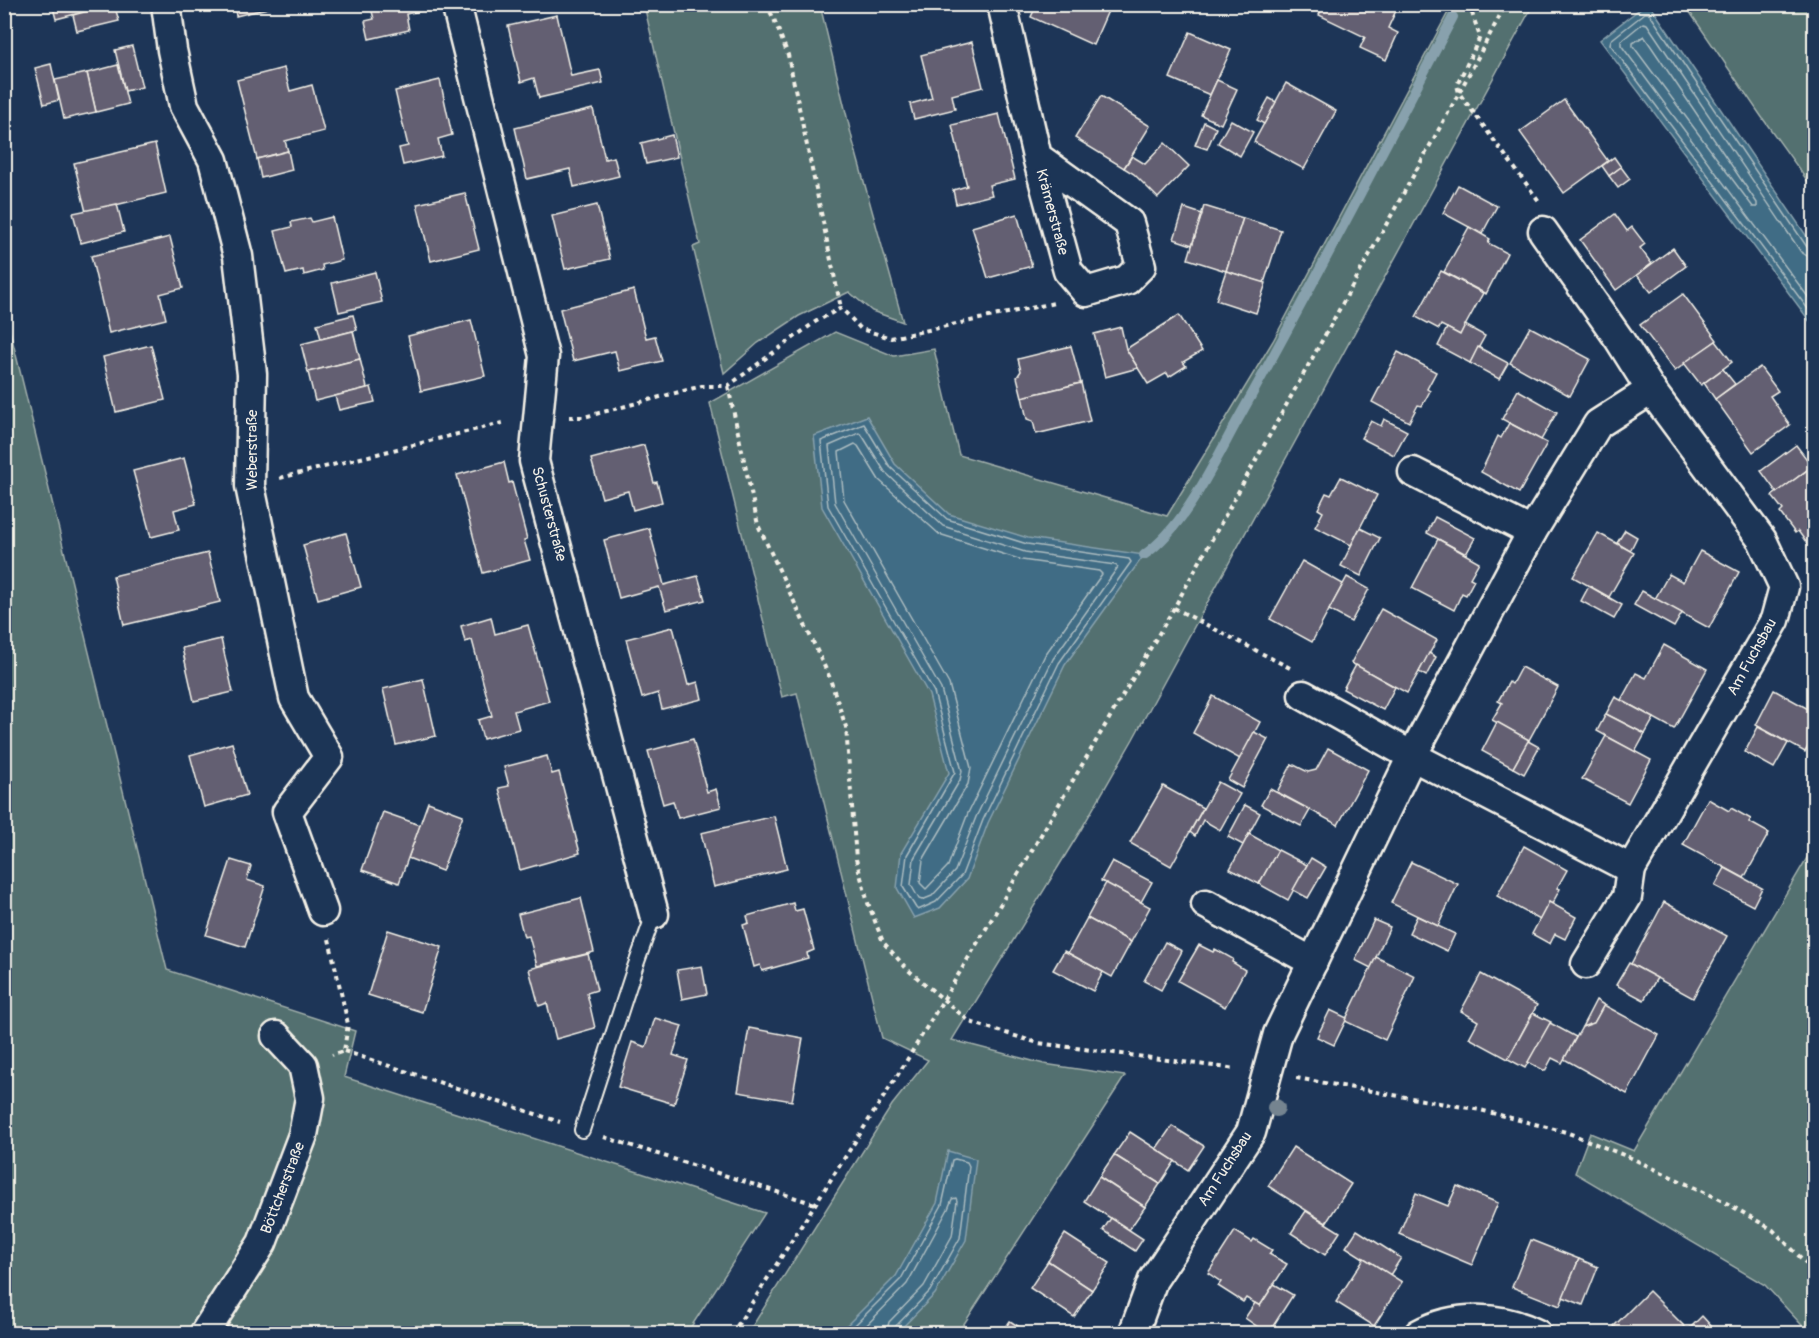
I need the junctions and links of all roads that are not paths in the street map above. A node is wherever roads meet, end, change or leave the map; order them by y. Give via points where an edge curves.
1 (166, 4) edge
2 (456, 4) edge
3 (1002, 4) edge
4 (1037, 158) junction
5 (1543, 231) road end
6 (1651, 390) junction
7 (1413, 472) dead end
8 (1532, 531) junction
9 (1303, 695) road end
10 (1412, 756) junction
11 (1631, 869) junction
12 (1206, 904) dead end
13 (323, 911) road end
14 (654, 915) joint
15 (1313, 962) junction
16 (1586, 964) dead end
17 (276, 1036) dead end
18 (582, 1130) dead end
19 (204, 1334) edge
20 (1133, 1334) edge
21 (1419, 1334) edge
22 (1537, 1334) edge

1 - 13 street, Weberstraße via 184,105 213,160 238,256 252,374 250,486 294,698 329,758 287,812
2 - 14 street, Schusterstraße via 544,356 534,461
3 - 4 street, Krämerstraße
4 - 4 street, Krämerstraße via 1130,223 1141,266 1127,280 1086,292 1068,271
5 - 6 street, Am Fuchsbau
6 - 8 street, Am Fuchsbau via 1598,424
6 - 11 street, Am Fuchsbau via 1762,540 1784,587 1774,620
7 - 8 street
8 - 10 street, Am Fuchsbau
9 - 10 street
10 - 11 street
10 - 15 street, Am Fuchsbau
11 - 16 street, Am Fuchsbau via 1627,897
12 - 15 street
14 - 18 lane
15 - 20 street, Am Fuchsbau via 1278,1034 1251,1132 1152,1280
17 - 19 street, Böttcherstraße via 303,1065 310,1098 303,1135 262,1243
21 - 22 street via 1464,1320 1507,1322

